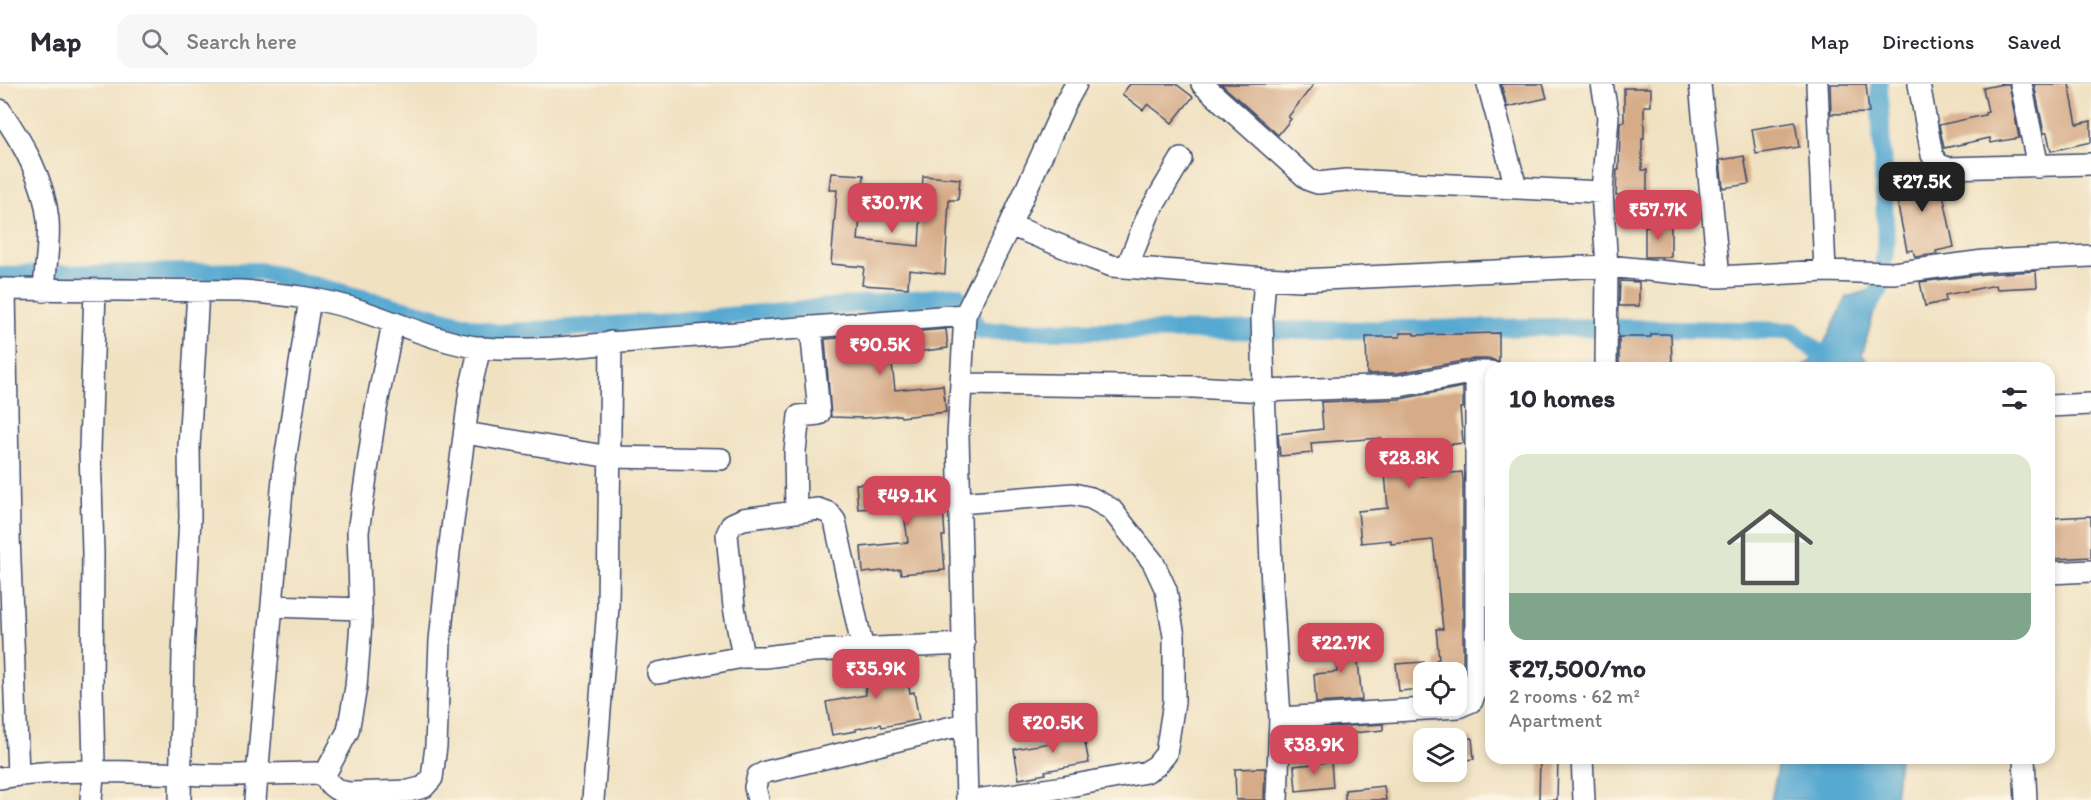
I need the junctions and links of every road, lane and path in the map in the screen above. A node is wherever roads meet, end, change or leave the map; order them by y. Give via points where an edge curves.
1 (1076, 84) edge
2 (1488, 84) edge
3 (1602, 84) edge
4 (1700, 84) edge
5 (1817, 84) edge
6 (1919, 84) edge
7 (2021, 84) edge
8 (1209, 86) edge
9 (0, 110) edge
10 (1181, 159) dead end
11 (2091, 164) edge
12 (2038, 166) junction
13 (1516, 187) junction
14 (1602, 192) junction
15 (1010, 225) junction
16 (2091, 256) edge
17 (1607, 266) junction
18 (1127, 267) junction
19 (1825, 271) junction
20 (1719, 276) junction
21 (45, 278) junction
22 (1265, 278) junction
23 (2, 289) edge
24 (95, 290) junction
25 (198, 291) junction
26 (310, 299) junction
27 (967, 311) junction
28 (393, 323) junction
29 (811, 327) junction
30 (611, 342) junction
31 (480, 347) junction
32 (1606, 362) edge
33 (1483, 372) edge
34 (961, 384) junction
35 (1264, 391) junction
36 (2091, 404) edge
37 (2055, 406) edge
38 (465, 433) junction
39 (610, 457) junction
40 (721, 459) dead end
41 (959, 503) junction
42 (796, 512) junction
43 (2091, 571) edge
44 (2055, 573) edge
45 (272, 606) junction
46 (361, 609) junction
47 (964, 644) junction
48 (863, 650) junction
49 (743, 657) junction
50 (1484, 670) edge
51 (658, 673) dead end
52 (1280, 718) junction
53 (965, 724) junction
54 (1582, 764) edge
55 (2024, 764) edge
56 (93, 771) junction
57 (256, 773) junction
58 (181, 774) junction
59 (9, 776) edge
60 (324, 776) junction
61 (91, 800) edge
62 (180, 800) edge
63 (255, 800) edge
64 (593, 800) edge
65 (758, 800) edge
66 (968, 800) edge
67 (976, 800) edge
68 (1277, 800) edge
69 (1584, 800) edge
70 (2026, 800) edge

1 - 15 street
2 - 13 street
3 - 14 street via 1608,117
4 - 20 street
5 - 19 street
6 - 12 street via 1932,155 1938,164 1947,168
7 - 12 street
8 - 13 street via 1309,180 1318,183 1346,180
9 - 21 street via 38,176 48,221
10 - 18 street via 1149,213
11 - 12 street
13 - 14 street
14 - 17 street
15 - 18 street via 1112,266
15 - 27 street
16 - 19 street via 1984,261 1893,273
17 - 20 street
17 - 22 street via 1357,278
17 - 32 street
18 - 22 street
19 - 20 street
21 - 23 street
21 - 24 street
22 - 35 street
23 - 59 street via 9,535
24 - 25 street
24 - 56 street via 90,449
25 - 26 street via 241,291
25 - 58 street via 189,447
26 - 28 street via 360,310
26 - 45 street via 284,467
27 - 29 street
27 - 34 street
28 - 31 street
28 - 46 street via 358,532
29 - 30 street
29 - 42 street via 819,414 799,416
30 - 31 street via 531,349
30 - 39 street
31 - 38 street
33 - 35 street via 1399,386
33 - 50 street
34 - 35 street
34 - 41 street
35 - 52 street
36 - 37 street
38 - 39 street
38 - 60 street via 440,641 432,778 424,787 409,791 351,793 331,786
39 - 40 street
39 - 64 street via 608,607
41 - 47 street
41 - 67 street via 1072,494 1091,498 1111,509 1153,562 1166,590 1174,636 1174,702 1166,754 1156,766 1146,772
42 - 48 street via 818,509 829,513 835,521
42 - 49 street via 743,519 732,524 727,534
43 - 44 street
45 - 46 street
45 - 57 street
46 - 60 street via 356,687 348,731
47 - 48 street
47 - 53 street
48 - 49 street
49 - 51 street
50 - 52 street via 1472,701 1458,707
52 - 68 street
53 - 65 street via 766,772 758,776
53 - 66 street
54 - 69 street
55 - 70 street
56 - 58 street
56 - 59 street
56 - 61 street
57 - 58 street
57 - 60 street
57 - 63 street
58 - 62 street

